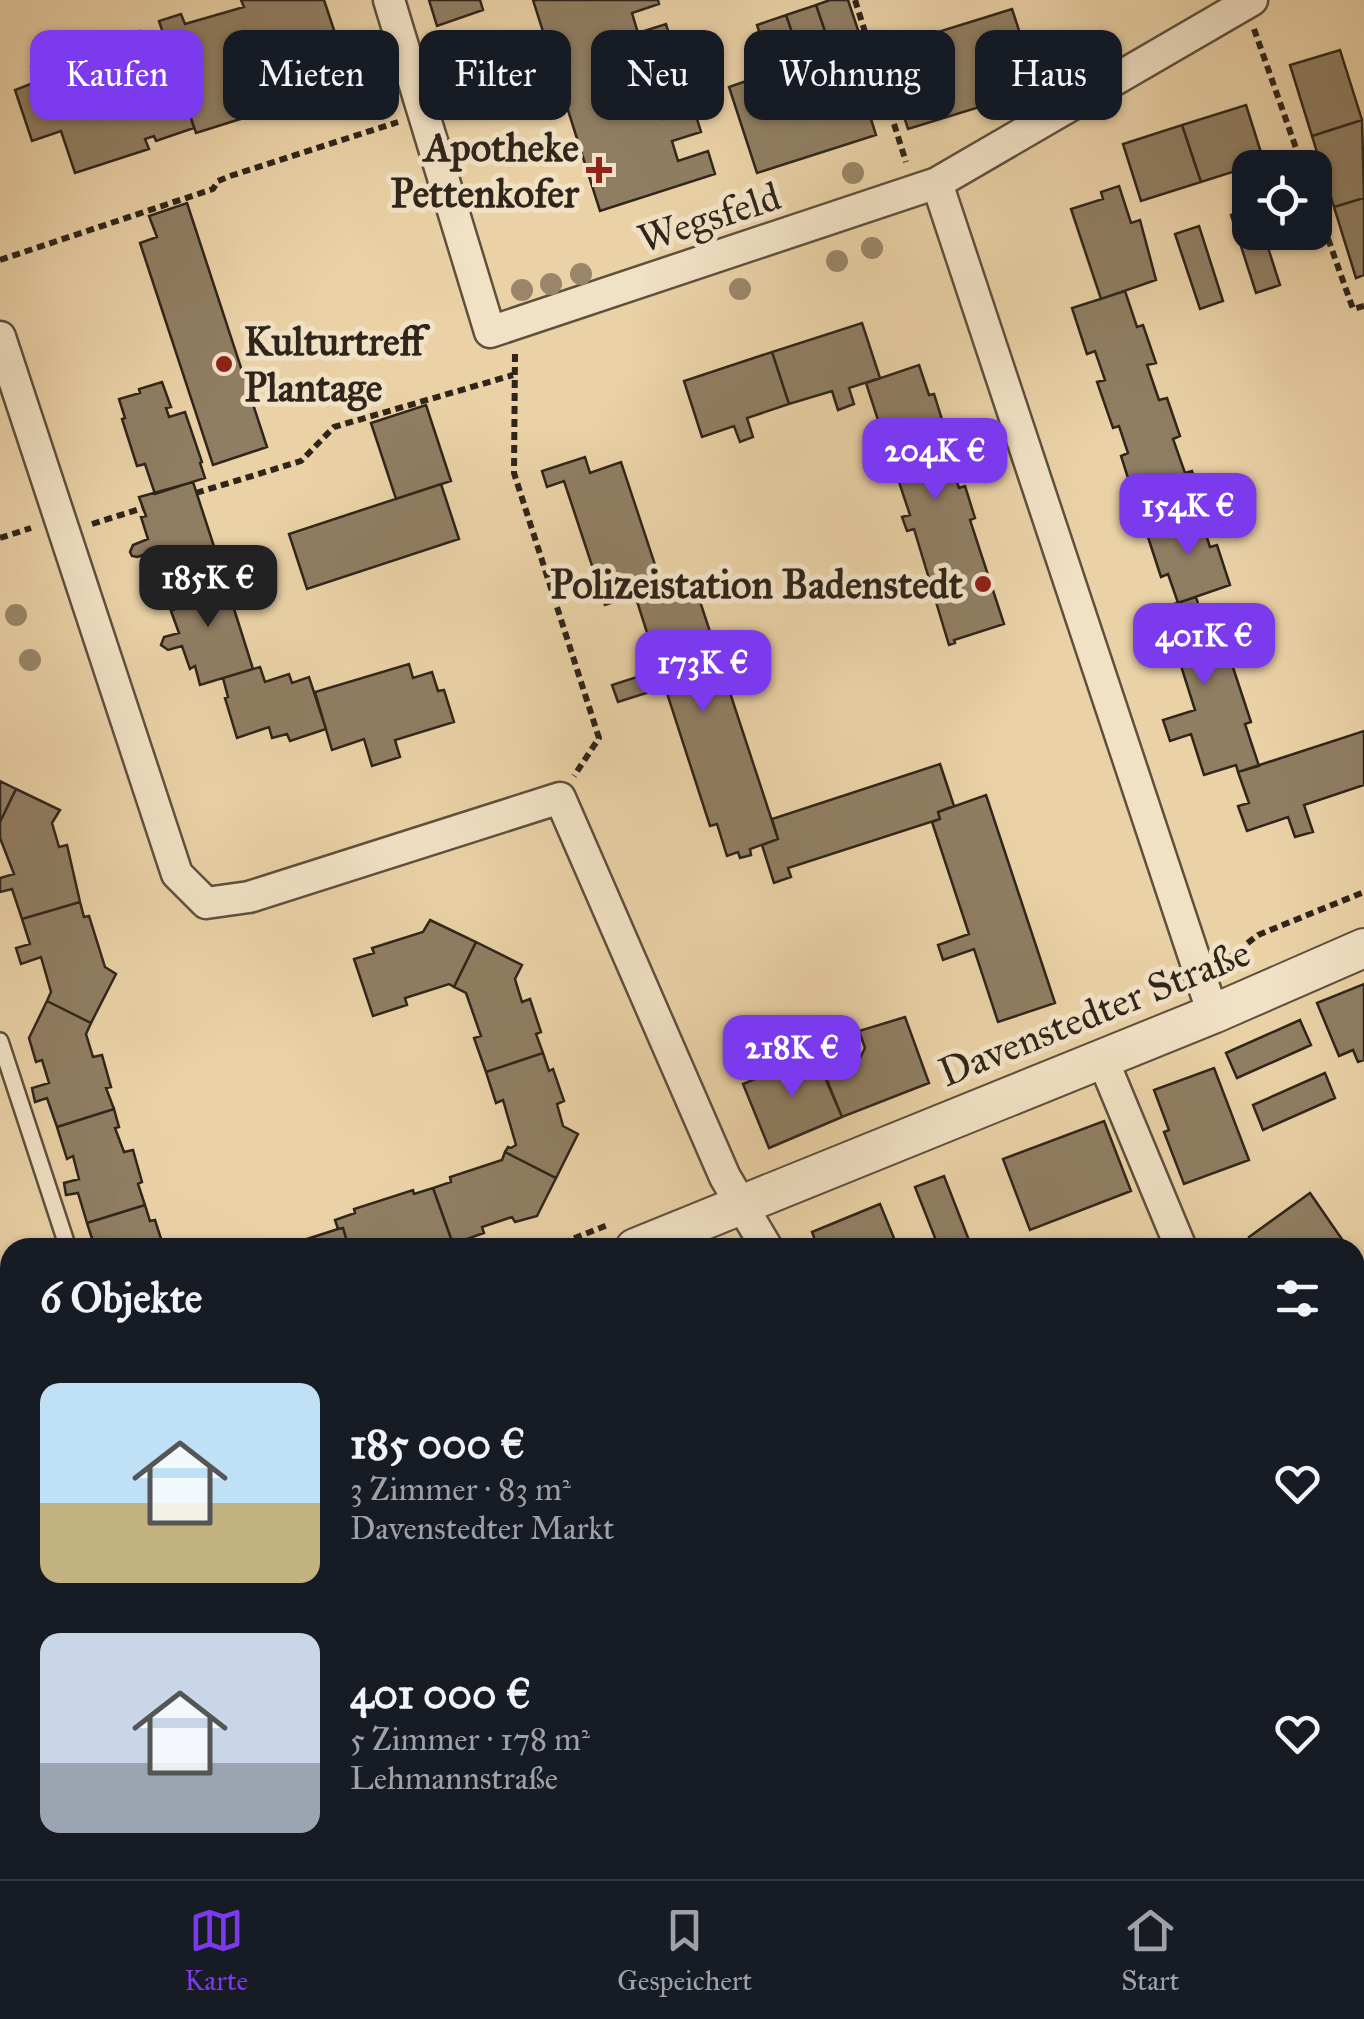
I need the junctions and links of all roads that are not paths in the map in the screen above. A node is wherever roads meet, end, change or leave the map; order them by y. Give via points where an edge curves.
1 (389, 0) edge
2 (1249, 2) edge
3 (926, 188) junction
4 (0, 337) edge
5 (1364, 948) edge
6 (1213, 1014) junction
7 (0, 1041) edge
8 (1102, 1058) junction
9 (742, 1203) junction
10 (65, 1238) edge
11 (659, 1238) edge
12 (761, 1238) edge
13 (1177, 1238) edge

1 - 3 street, Wegsfeld via 490,332
2 - 3 street, Wegsfeld
3 - 6 street
4 - 9 street via 177,874 206,903 249,897 560,798
5 - 6 street, Davenstedter Straße
6 - 8 street, Davenstedter Straße
7 - 10 lane
8 - 9 street, Davenstedter Straße
8 - 13 street
9 - 11 street, Davenstedter Straße
9 - 12 street

